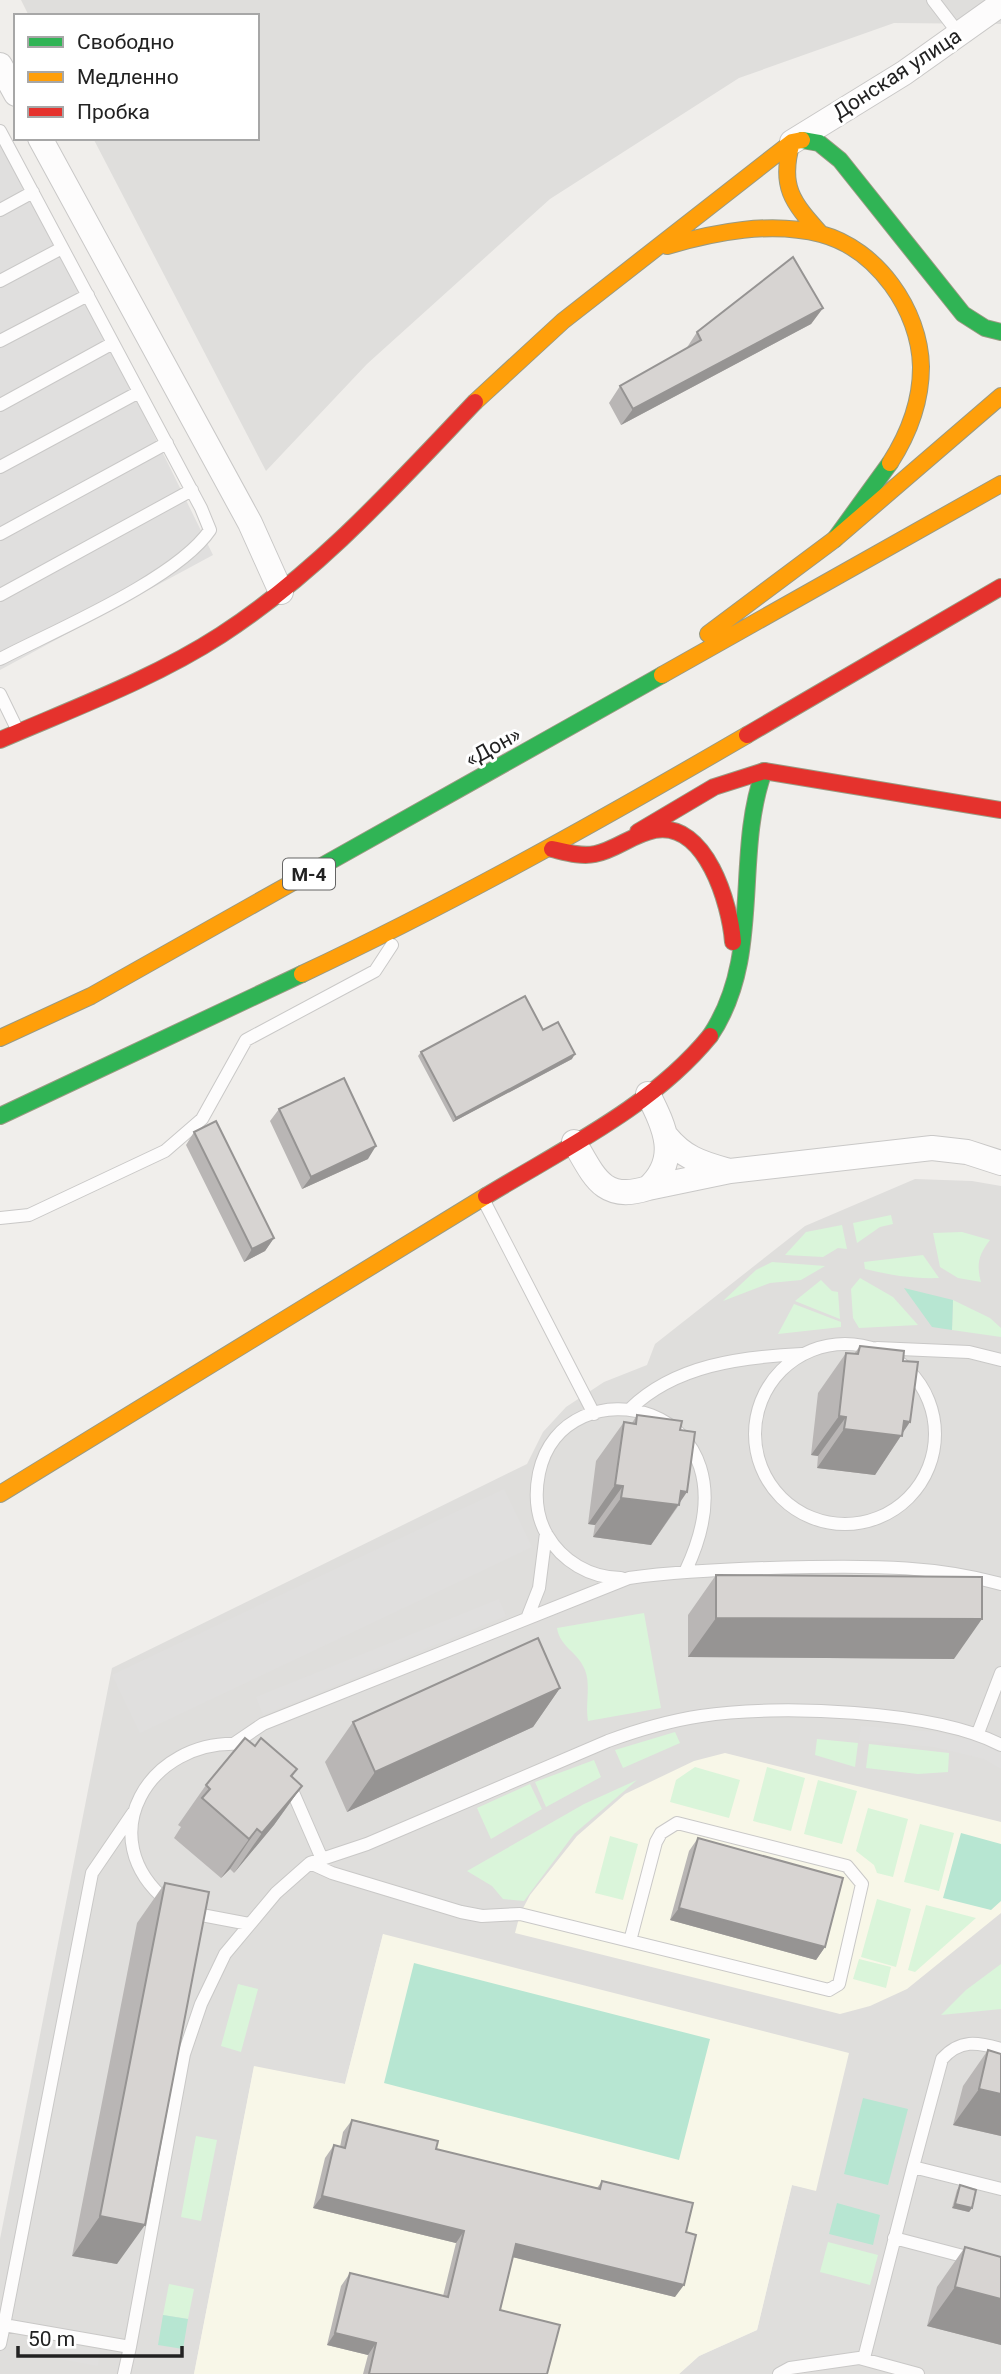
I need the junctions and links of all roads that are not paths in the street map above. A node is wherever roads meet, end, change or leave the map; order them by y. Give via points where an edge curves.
1 (933, 0) edge
2 (1001, 4) edge
3 (959, 34) junction
4 (0, 65) edge
5 (14, 90) edge
6 (0, 131) edge
7 (41, 140) edge
8 (792, 142) junction
9 (3, 146) edge
10 (33, 192) junction
11 (0, 210) edge
12 (821, 234) junction
13 (62, 248) junction
14 (655, 250) junction
15 (0, 281) edge
16 (88, 295) junction
17 (1001, 332) edge
18 (0, 341) edge
19 (113, 343) junction
20 (139, 392) junction
21 (1001, 396) edge
22 (0, 405) edge
23 (167, 443) junction
24 (0, 467) edge
25 (1001, 484) edge
26 (192, 490) junction
27 (0, 534) edge
28 (835, 539) junction
29 (1001, 587) edge
30 (281, 592) junction
31 (0, 595) edge
32 (0, 659) edge
33 (0, 694) edge
34 (614, 703) junction
35 (19, 732) junction
36 (0, 740) edge
37 (764, 771) junction
38 (1001, 810) edge
39 (638, 832) junction
40 (552, 849) junction
41 (405, 926) junction
42 (733, 987) junction
43 (0, 1038) edge
44 (648, 1094) junction
45 (0, 1116) edge
46 (666, 1136) junction
47 (574, 1142) junction
48 (1001, 1163) edge
49 (730, 1171) junction
50 (648, 1188) junction
51 (482, 1199) junction
52 (0, 1218) edge
53 (871, 1348) junction
54 (803, 1354) junction
55 (1001, 1360) edge
56 (629, 1409) junction
57 (594, 1413) junction
58 (0, 1494) edge
59 (546, 1533) junction
60 (686, 1570) junction
61 (629, 1578) junction
62 (1001, 1584) edge
63 (528, 1616) junction
64 (1001, 1673) edge
65 (978, 1733) junction
66 (235, 1743) junction
67 (1001, 1745) edge
68 (258, 1748) edge
69 (284, 1772) edge
70 (133, 1813) junction
71 (316, 1861) junction
72 (249, 1924) junction
73 (630, 1941) junction
74 (1001, 2049) edge
75 (913, 2167) junction
76 (1001, 2189) edge
77 (894, 2238) junction
78 (1001, 2266) edge
79 (4, 2325) junction
80 (0, 2344) edge
81 (130, 2347) junction
82 (864, 2358) junction
83 (124, 2374) edge
84 (779, 2374) edge
85 (918, 2374) edge

1 - 3 lane
2 - 3 street, Донская улица
3 - 8 street, Донская улица
4 - 5 street
6 - 9 lane
7 - 30 street via 250,523
8 - 12 main road via 784,174 787,187
8 - 14 main road
8 - 17 main road via 808,138 822,142 963,314
9 - 10 lane
10 - 11 lane
10 - 13 lane
12 - 14 main road via 729,233 694,237
12 - 28 main road via 860,251 895,287 921,366 913,416 885,471
13 - 15 lane
13 - 16 lane
14 - 30 main road via 562,321 499,377 348,535
16 - 18 lane
16 - 19 lane
19 - 20 lane
19 - 22 lane
20 - 23 lane
20 - 24 lane
21 - 28 main road
23 - 26 lane
23 - 27 lane
25 - 34 main road, «Дон» / М-4
26 - 31 lane
26 - 32 lane via 210,530 199,546 162,574
28 - 34 main road
29 - 40 main road
30 - 35 main road via 220,636 161,668
33 - 35 lane
34 - 43 main road, «Дон» / М-4 via 91,996
35 - 36 main road
37 - 38 main road
37 - 39 main road via 717,785
37 - 42 main road via 752,811 747,937
39 - 40 main road via 592,856
39 - 42 main road via 668,828 710,862 726,899 733,933
40 - 41 main road
41 - 45 main road
41 - 52 lane via 375,971 246,1040 202,1119 165,1151 29,1216
42 - 44 main road via 717,1025 698,1052
44 - 46 street
44 - 47 main road
46 - 49 street via 695,1162
46 - 50 street via 663,1174
47 - 50 street via 609,1191 628,1194
47 - 51 main road
48 - 49 street via 967,1152 932,1148
49 - 50 street
51 - 57 lane
51 - 58 main road
53 - 54 lane via 836,1344
53 - 54 lane via 902,1364 925,1392 935,1443 915,1491 887,1513 854,1523 819,1520 788,1503 775,1490 759,1459 755,1424 759,1407 776,1376
53 - 55 lane via 969,1352
54 - 56 lane via 753,1357 677,1377 652,1389
56 - 57 lane
56 - 60 lane via 675,1429 687,1440 702,1470 705,1503 697,1547
57 - 59 lane via 556,1439 540,1468 537,1501
59 - 61 lane via 580,1568
59 - 63 lane via 539,1588
60 - 61 lane
60 - 62 lane via 905,1566
61 - 63 lane
63 - 66 lane via 263,1724
64 - 65 lane
65 - 67 lane
65 - 71 lane via 850,1713 703,1716 647,1727 608,1741 367,1844
66 - 68 lane
66 - 70 lane via 202,1748 171,1762 145,1784
69 - 71 lane via 302,1808
70 - 72 lane via 136,1858 159,1895 190,1913
70 - 79 lane via 92,1873
71 - 72 lane via 276,1893
71 - 73 lane via 332,1874 460,1912 520,1914
72 - 81 lane via 225,1954 184,2054
73 - 73 lane via 833,1990 839,1984 862,1884 847,1866 677,1823 656,1842
74 - 75 lane via 965,2042 942,2059
75 - 76 lane
75 - 77 lane
77 - 78 lane
77 - 82 lane
79 - 80 lane
79 - 81 lane
81 - 83 lane
82 - 84 lane via 790,2368
82 - 85 lane

